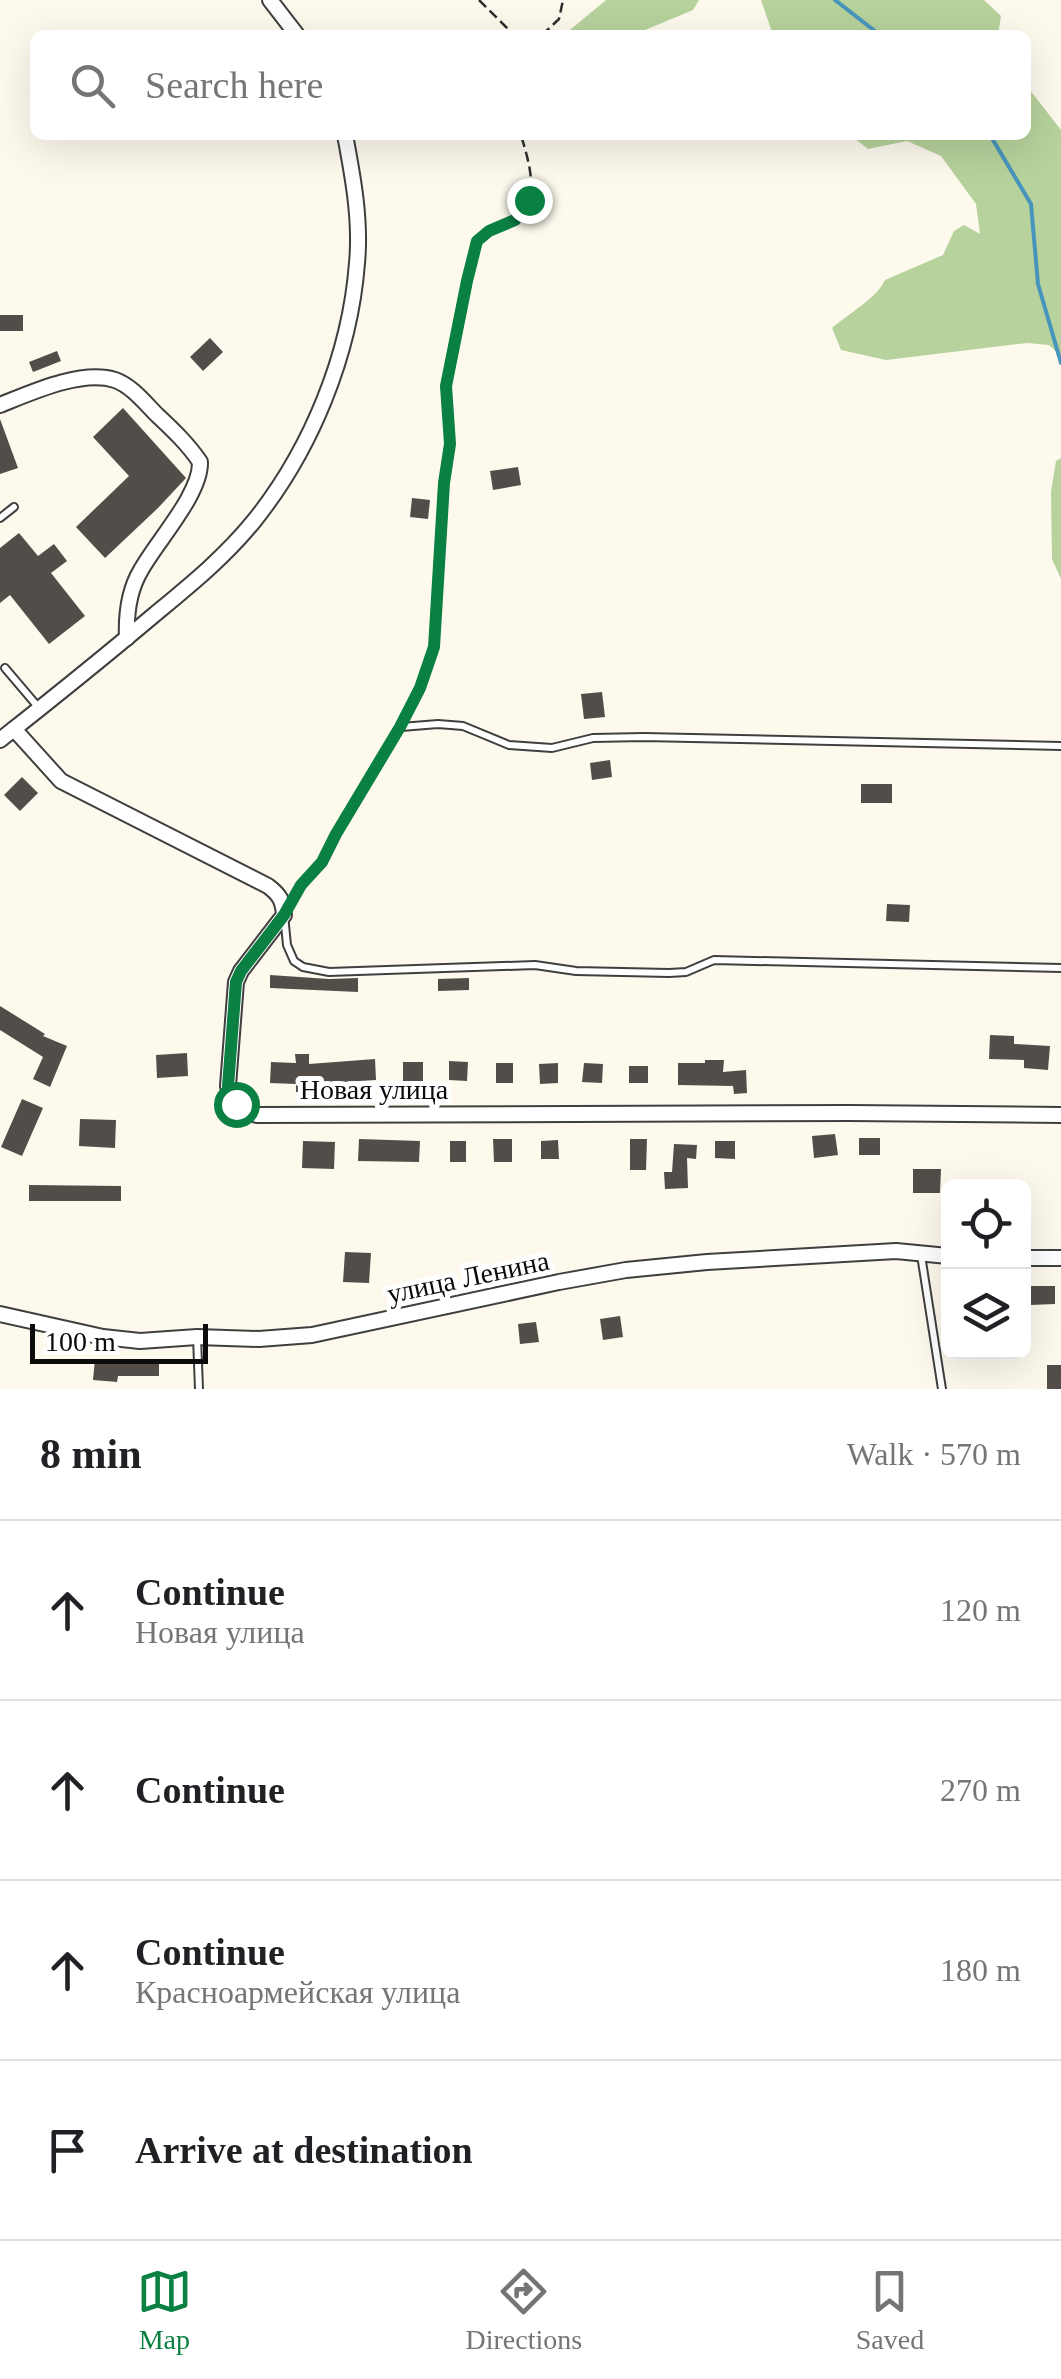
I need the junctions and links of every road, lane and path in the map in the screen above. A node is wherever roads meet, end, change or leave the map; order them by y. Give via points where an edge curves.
1 (270, 0) edge
2 (479, 0) edge
3 (563, 0) edge
4 (293, 30) edge
5 (510, 30) edge
6 (547, 30) edge
7 (346, 140) edge
8 (522, 140) edge
9 (0, 405) edge
10 (444, 483) joint
11 (14, 507) dead end
12 (0, 518) edge
13 (127, 638) junction
14 (6, 668) dead end
15 (40, 708) junction
16 (400, 727) junction
17 (14, 729) junction
18 (0, 740) edge
19 (1061, 746) edge
20 (284, 915) junction
21 (1061, 968) edge
22 (1061, 1116) edge
23 (921, 1254) junction
24 (941, 1255) edge
25 (1031, 1258) edge
26 (1061, 1258) edge
27 (0, 1314) edge
28 (196, 1337) junction
29 (199, 1389) edge
30 (942, 1389) edge

1 - 4 street
2 - 5 path
3 - 6 path
7 - 13 street via 358,261 350,322 306,444 254,522
8 - 10 path via 532,174 529,200 515,220 477,241 446,386 450,444
9 - 13 street via 54,384 115,380 200,462 198,483 138,574
10 - 16 lane via 434,647
11 - 12 lane
13 - 15 street
14 - 15 lane
15 - 17 street
16 - 19 lane via 463,726 510,745 552,748 593,738 644,737
16 - 20 lane
17 - 18 street
17 - 20 street via 61,781 268,886 279,895
20 - 21 lane via 294,961 329,972 535,965 669,973 714,960
20 - 22 street, Новая улица via 236,982 228,1086 244,1112
23 - 24 street, улица Ленина
23 - 28 street, улица Ленина via 626,1270 312,1335
23 - 30 lane
25 - 26 street
27 - 28 street, улица Ленина via 103,1337
28 - 29 lane

